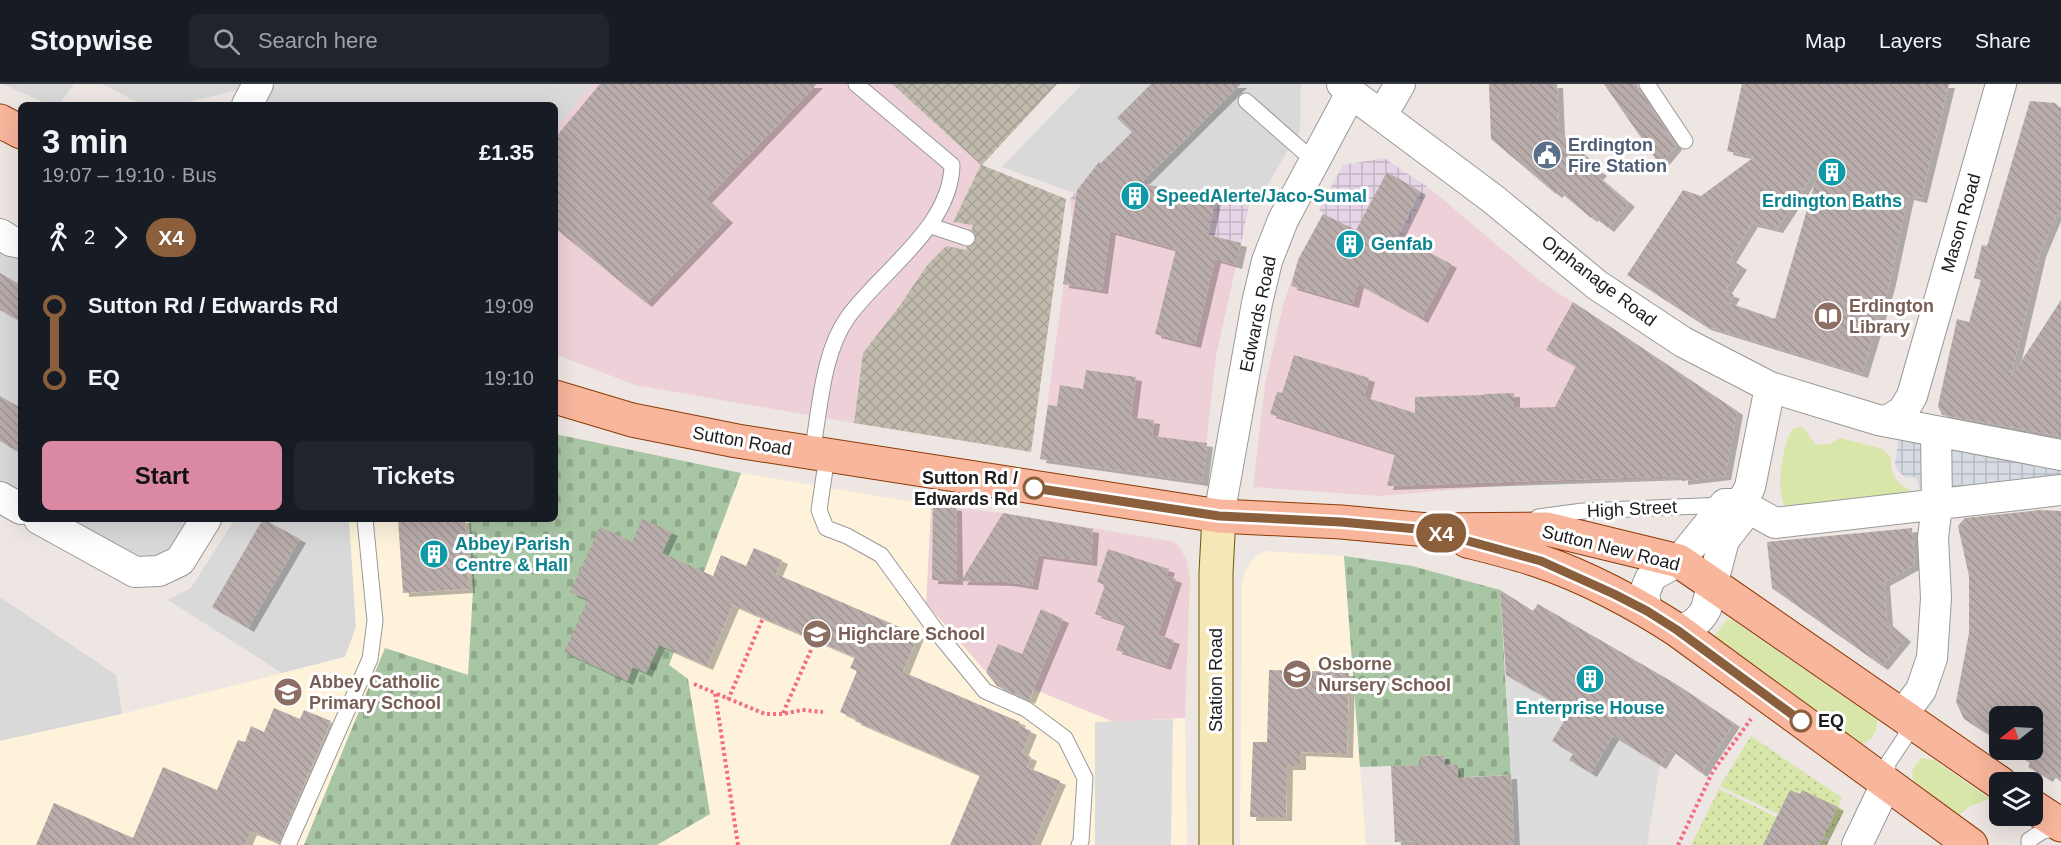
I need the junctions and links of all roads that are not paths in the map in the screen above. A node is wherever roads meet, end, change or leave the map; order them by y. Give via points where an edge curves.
1 (258, 84) edge
2 (856, 84) edge
3 (1400, 84) edge
4 (1647, 84) edge
5 (2001, 84) edge
6 (1347, 89) edge
7 (1246, 101) dead end
8 (249, 102) edge
9 (1382, 115) junction
10 (0, 121) edge
11 (18, 130) edge
12 (1685, 141) dead end
13 (1314, 161) junction
14 (930, 226) junction
15 (0, 234) edge
16 (967, 238) dead end
17 (18, 242) edge
18 (1770, 387) junction
19 (558, 398) edge
20 (1887, 421) junction
21 (1936, 431) junction
22 (820, 454) junction
23 (2061, 455) edge
24 (933, 472) joint
25 (2061, 489) edge
26 (0, 497) edge
27 (1733, 504) junction
28 (1937, 505) junction
29 (18, 507) edge
30 (1219, 516) junction
31 (44, 522) edge
32 (204, 522) edge
33 (365, 522) edge
34 (1428, 530) junction
35 (1679, 561) junction
36 (1712, 583) junction
37 (1647, 611) junction
38 (1677, 630) junction
39 (1902, 715) junction
40 (1989, 775) edge
41 (1887, 782) junction
42 (2043, 814) edge
43 (2061, 826) edge
44 (288, 845) edge
45 (1079, 845) edge
46 (1216, 845) edge
47 (1857, 845) edge
48 (1971, 845) edge
49 (2029, 845) edge

1 - 8 street
2 - 14 lane via 952,165 951,180
3 - 9 street
4 - 12 lane
5 - 20 street, Mason Road via 1912,396 1903,411
6 - 9 street, Orphanage Road
6 - 13 street, Edwards Road
7 - 13 lane
9 - 18 street, Orphanage Road via 1597,285 1683,342
10 - 11 main road
13 - 30 street, Edwards Road via 1267,261
14 - 16 lane
14 - 22 lane via 848,317 830,350
15 - 17 street
18 - 20 street, Orphanage Road
18 - 27 street via 1750,487
19 - 22 main road, Sutton Road via 632,420
20 - 21 street
21 - 23 street
21 - 28 street
22 - 24 main road, Sutton Road
22 - 45 lane via 819,510 826,528 881,555 985,691 1026,709 1065,738 1085,778
24 - 30 main road, High Street
25 - 28 street
26 - 29 street
27 - 28 street via 1775,523
27 - 34 lane, High Street via 1583,511
27 - 35 street
27 - 36 street via 1742,517 1724,540
28 - 39 street via 1932,658 1921,690
30 - 34 main road, High Street
30 - 46 main road, Station Road
31 - 32 street via 135,572 159,571 180,561
33 - 44 lane via 375,621 370,659
34 - 35 main road, Sutton New Road via 1547,529
34 - 37 main road, Sutton New Road via 1541,561
35 - 36 main road, Sutton New Road
35 - 37 street via 1650,579 1644,594
36 - 38 street via 1701,618
36 - 39 main road, Sutton New Road
37 - 38 main road, Sutton New Road
38 - 41 main road, Sutton New Road
39 - 40 main road, Sutton New Road
39 - 41 lane via 1906,736 1888,763
41 - 47 street
41 - 48 main road, Sutton New Road
42 - 43 main road
43 - 49 lane via 2043,831 2029,840

